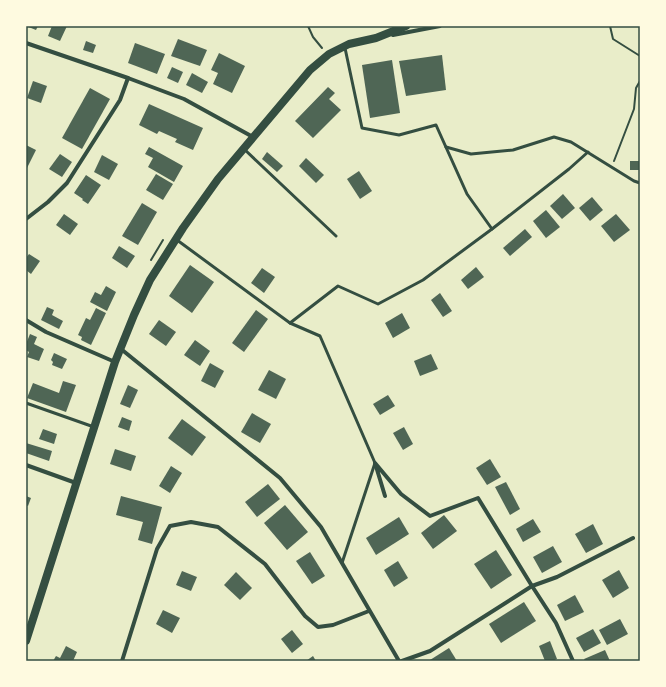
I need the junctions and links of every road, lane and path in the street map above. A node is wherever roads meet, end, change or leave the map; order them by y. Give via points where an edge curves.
1 (308, 26) edge
2 (406, 26) edge
3 (440, 26) edge
4 (610, 26) edge
5 (376, 38) junction
6 (26, 43) edge
7 (344, 46) junction
8 (326, 51) junction
9 (318, 52) dead end
10 (640, 56) edge
11 (128, 78) junction
12 (640, 81) edge
13 (253, 137) junction
14 (244, 148) junction
15 (446, 148) junction
16 (588, 152) junction
17 (612, 167) junction
18 (640, 183) edge
19 (26, 219) edge
20 (492, 229) junction
21 (336, 236) dead end
22 (165, 238) dead end
23 (176, 238) junction
24 (149, 263) dead end
25 (26, 320) edge
26 (290, 323) junction
27 (121, 349) junction
28 (115, 362) junction
29 (26, 403) edge
30 (95, 427) junction
31 (375, 463) junction
32 (26, 465) edge
33 (77, 483) junction
34 (385, 496) dead end
35 (633, 538) dead end
36 (342, 564) junction
37 (532, 586) junction
38 (369, 611) junction
39 (26, 641) edge
40 (122, 661) edge
41 (399, 661) edge
42 (402, 661) edge
43 (573, 661) edge

1 - 8 path via 313,37
2 - 5 main road
3 - 5 street
4 - 10 path via 613,39
5 - 7 main road
6 - 11 street
7 - 8 main road
7 - 15 lane via 362,128 399,135 436,125
8 - 9 path
8 - 13 main road
11 - 13 street via 184,99
11 - 19 street via 120,100 67,183
12 - 17 path via 636,88 634,109
13 - 14 main road
14 - 21 lane
14 - 23 main road via 218,179
15 - 16 lane via 471,154 513,150 554,138 571,142
15 - 20 lane via 467,194
16 - 17 lane
16 - 20 lane
17 - 18 lane
20 - 26 lane via 423,280 378,304 338,286
22 - 24 path
23 - 26 lane
23 - 27 main road via 150,280
25 - 28 street via 46,332
26 - 31 lane via 320,336
27 - 28 main road
27 - 36 street via 280,478 321,527
28 - 30 main road
29 - 30 lane
30 - 33 main road
31 - 34 street
31 - 36 lane
31 - 37 street via 401,494 430,516 478,498
32 - 33 street
33 - 39 main road
35 - 37 street via 557,577
36 - 38 street
37 - 42 street via 430,652
37 - 43 street via 556,623
38 - 40 street via 333,626 318,627 305,616 265,564 218,527 191,522 170,526 157,549
38 - 41 street

